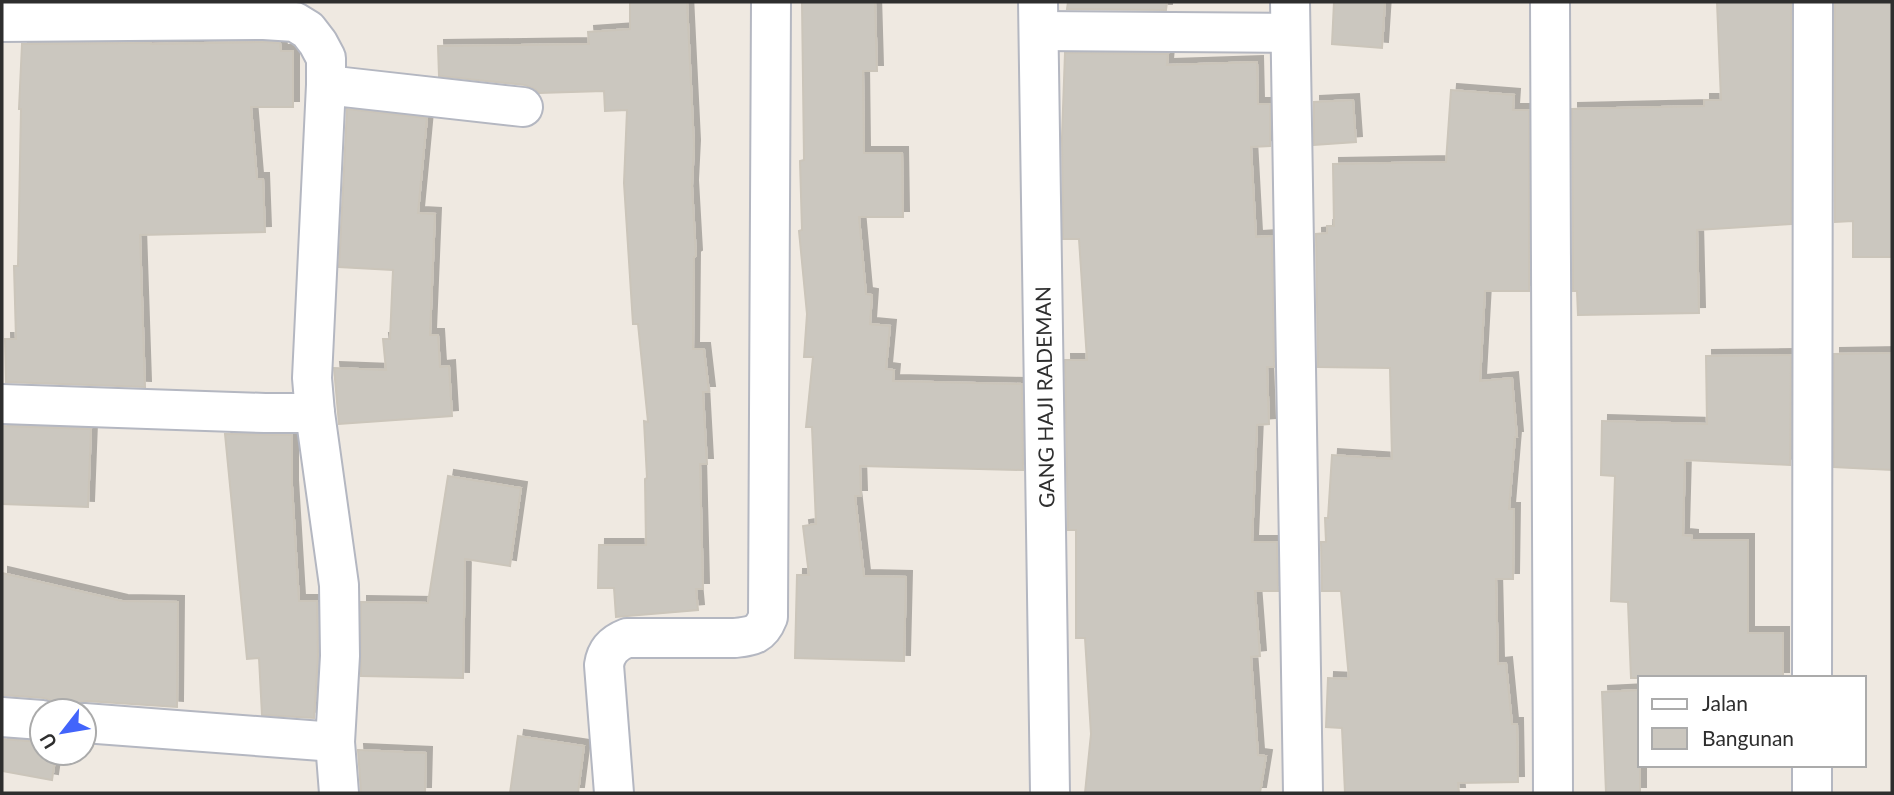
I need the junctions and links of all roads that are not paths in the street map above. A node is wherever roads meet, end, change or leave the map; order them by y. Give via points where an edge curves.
1 (771, 2) edge
2 (1549, 2) edge
3 (1813, 2) edge
4 (1039, 16) edge
5 (1290, 18) edge
6 (2, 22) edge
7 (326, 85) junction
8 (523, 107) dead end
9 (2, 404) edge
10 (315, 412) junction
11 (1812, 676) edge
12 (2, 717) edge
13 (28, 719) edge
14 (98, 724) edge
15 (335, 742) junction
16 (1812, 767) edge
17 (339, 793) edge
18 (614, 793) edge
19 (1050, 793) edge
20 (1303, 793) edge
21 (1553, 793) edge
22 (1812, 793) edge

1 - 18 street via 768,617 760,632 750,636 627,638 609,650 604,665
2 - 21 street
3 - 11 street
4 - 5 street
4 - 19 street, GANG HAJI RADEMAN
5 - 20 street
6 - 7 street via 295,22 308,30 326,58
7 - 8 street
7 - 10 street via 312,378
9 - 10 street
10 - 15 street via 339,585
12 - 13 street
14 - 15 street
15 - 17 street
16 - 22 street

